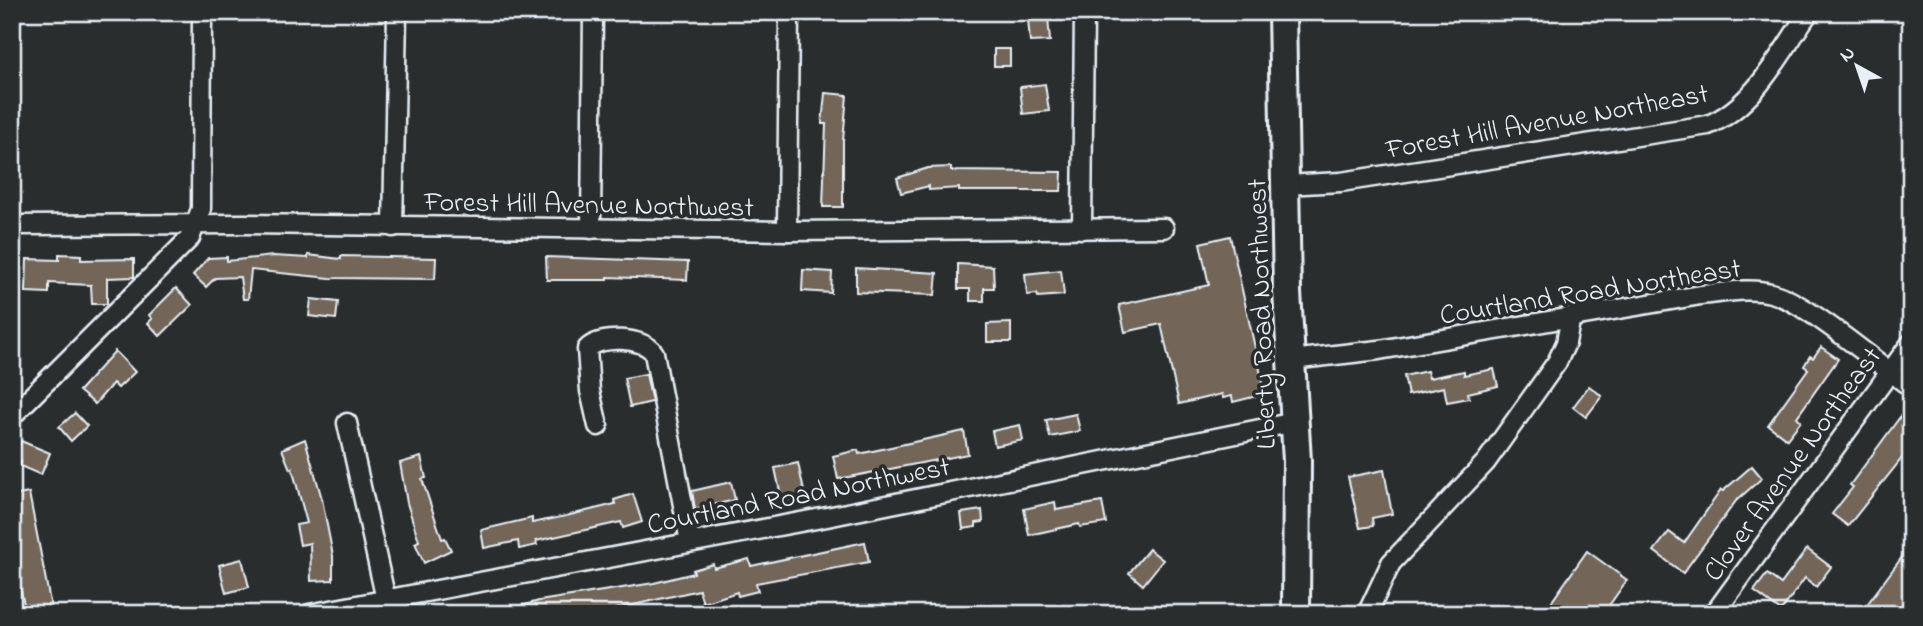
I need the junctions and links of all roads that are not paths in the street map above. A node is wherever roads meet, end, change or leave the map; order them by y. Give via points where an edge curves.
1 (202, 12) edge
2 (397, 12) edge
3 (593, 12) edge
4 (789, 12) edge
5 (1084, 12) edge
6 (1282, 12) edge
7 (1810, 12) edge
8 (1285, 185) junction
9 (12, 225) edge
10 (197, 225) junction
11 (393, 227) junction
12 (1164, 228) dead end
13 (591, 229) junction
14 (1082, 229) junction
15 (787, 231) junction
16 (1571, 316) junction
17 (1911, 343) edge
18 (1291, 360) junction
19 (1890, 372) junction
20 (1911, 387) edge
21 (12, 416) edge
22 (1295, 422) junction
23 (347, 423) dead end
24 (598, 426) dead end
25 (690, 542) junction
26 (386, 600) junction
27 (1298, 613) edge
28 (309, 614) edge
29 (1367, 614) edge
30 (1714, 614) edge

1 - 10 street via 201,209
2 - 11 street
3 - 13 street
4 - 15 street
5 - 14 street
6 - 8 street, Liberty Road Northwest
7 - 8 street, Forest Hill Avenue Northeast via 1752,93 1735,111 1707,125 1341,182
8 - 18 street, Liberty Road Northwest
9 - 10 street, Forest Hill Avenue Northwest
10 - 11 street, Forest Hill Avenue Northwest
10 - 21 street via 190,238
11 - 13 street, Forest Hill Avenue Northwest
12 - 14 street, Forest Hill Avenue Northwest
13 - 15 street, Forest Hill Avenue Northwest
14 - 15 street, Forest Hill Avenue Northwest
16 - 18 street, Courtland Road Northeast via 1379,350
16 - 19 street, Courtland Road Northeast via 1701,295 1770,293 1796,303
16 - 29 street via 1557,362 1486,462 1391,563
17 - 19 street, Clover Avenue Northeast
18 - 22 street, Liberty Road Northwest
19 - 20 street, Courtland Road Northeast
19 - 30 street, Clover Avenue Northeast
22 - 25 street, Courtland Road Northwest
22 - 27 street, Liberty Road Northwest
23 - 26 street
24 - 25 street via 587,349 611,341 650,346
25 - 26 street, Courtland Road Northwest
26 - 28 street, Courtland Road Northwest

